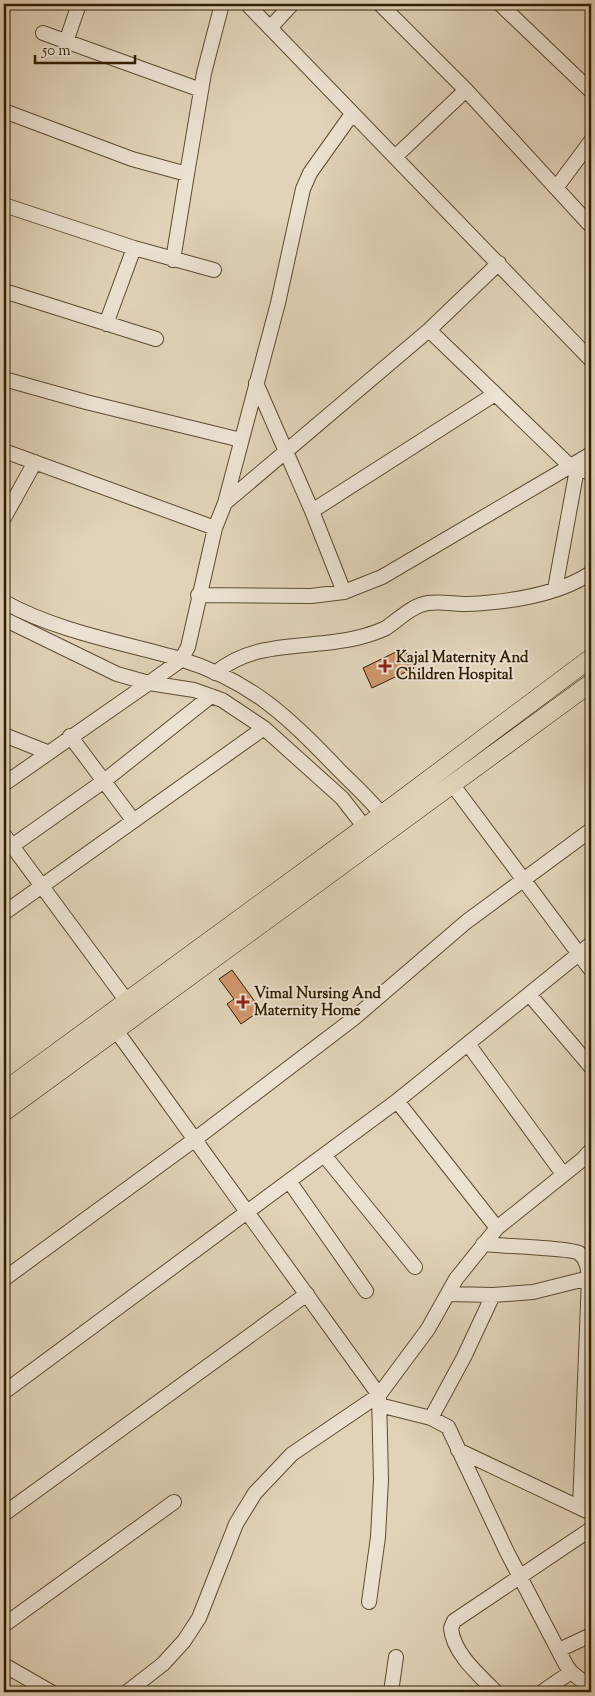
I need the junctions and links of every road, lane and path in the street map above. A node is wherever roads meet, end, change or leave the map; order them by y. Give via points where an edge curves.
1 (79, 4) edge
2 (222, 4) edge
3 (247, 4) edge
4 (292, 4) edge
5 (380, 4) edge
6 (500, 4) edge
7 (270, 28) junction
8 (43, 33) dead end
9 (66, 42) junction
10 (201, 90) junction
11 (466, 90) junction
12 (591, 91) edge
13 (4, 111) edge
14 (352, 114) junction
15 (591, 141) edge
16 (396, 156) junction
17 (187, 174) junction
18 (556, 188) junction
19 (4, 205) edge
20 (591, 226) edge
21 (134, 248) junction
22 (173, 260) junction
23 (499, 264) junction
24 (214, 270) dead end
25 (4, 291) edge
26 (106, 324) junction
27 (429, 330) junction
28 (156, 339) dead end
29 (591, 360) edge
30 (4, 379) edge
31 (256, 383) junction
32 (495, 394) junction
33 (241, 440) junction
34 (4, 451) edge
35 (285, 452) junction
36 (591, 454) edge
37 (35, 462) junction
38 (574, 468) junction
39 (591, 473) edge
40 (225, 503) junction
41 (312, 511) junction
42 (4, 518) edge
43 (215, 528) junction
44 (591, 573) edge
45 (555, 589) junction
46 (344, 592) junction
47 (198, 595) junction
48 (4, 602) edge
49 (4, 619) edge
50 (591, 658) edge
51 (181, 660) junction
52 (215, 673) junction
53 (149, 683) junction
54 (591, 683) edge
55 (211, 696) junction
56 (264, 728) junction
57 (4, 734) edge
58 (70, 736) junction
59 (47, 752) junction
60 (104, 781) junction
61 (4, 784) edge
62 (452, 784) junction
63 (133, 820) junction
64 (387, 821) junction
65 (591, 830) edge
66 (370, 834) junction
67 (8, 841) edge
68 (524, 880) junction
69 (42, 885) junction
70 (4, 913) edge
71 (591, 944) edge
72 (578, 954) junction
73 (591, 970) edge
74 (529, 994) junction
75 (126, 1000) junction
76 (110, 1022) junction
77 (468, 1044) junction
78 (591, 1066) edge
79 (4, 1091) edge
80 (397, 1101) junction
81 (4, 1112) edge
82 (194, 1140) junction
83 (591, 1150) edge
84 (324, 1155) junction
85 (563, 1174) junction
86 (289, 1181) junction
87 (247, 1212) junction
88 (496, 1228) junction
89 (482, 1244) junction
90 (415, 1267) dead end
91 (4, 1278) edge
92 (589, 1278) junction
93 (366, 1291) dead end
94 (307, 1294) junction
95 (448, 1294) junction
96 (493, 1295) junction
97 (589, 1326) edge
98 (4, 1392) edge
99 (379, 1400) junction
100 (588, 1408) edge
101 (431, 1418) junction
102 (458, 1450) junction
103 (174, 1502) dead end
104 (586, 1510) edge
105 (4, 1514) edge
106 (591, 1529) edge
107 (521, 1578) junction
108 (369, 1602) dead end
109 (4, 1625) edge
110 (591, 1635) edge
111 (559, 1650) junction
112 (396, 1657) dead end
113 (4, 1665) edge
114 (571, 1672) junction
115 (591, 1688) edge
116 (51, 1692) edge
117 (127, 1692) edge
118 (391, 1692) edge
119 (496, 1692) edge
120 (542, 1692) edge

1 - 9 street
2 - 10 street
3 - 7 street
4 - 7 street
5 - 11 street
6 - 12 street
7 - 14 street
8 - 9 street
9 - 10 street
10 - 17 street
11 - 16 street
11 - 18 street
13 - 17 street via 132,159
14 - 16 street
14 - 31 street via 310,173 303,189 278,303
15 - 18 street
16 - 23 street
17 - 22 street
18 - 20 street
19 - 21 street
21 - 22 street
21 - 26 street
22 - 24 street
23 - 27 street
23 - 29 street
25 - 26 street
26 - 28 street
27 - 32 street
27 - 35 street
30 - 33 street
31 - 33 street
31 - 35 street
32 - 38 street
32 - 41 street
33 - 40 street
34 - 37 street
35 - 40 street
35 - 41 street
36 - 38 street
37 - 42 street
37 - 43 street
38 - 39 street
38 - 45 street
38 - 46 street via 382,576
40 - 43 street
41 - 46 street
43 - 47 street
44 - 45 street
45 - 52 street via 500,602 426,603 384,629 363,636 271,648 244,655
46 - 47 street via 311,596
47 - 51 street via 188,647
48 - 51 street via 88,636
49 - 53 street via 94,665
50 - 64 main road
51 - 52 street
51 - 53 street
52 - 64 street via 255,692 280,711
53 - 55 street
53 - 58 street
54 - 62 main road
55 - 56 street
55 - 60 street
56 - 63 street
56 - 66 street via 342,798
57 - 59 street
58 - 59 street
58 - 60 street
59 - 61 street
60 - 63 street
60 - 67 street
62 - 64 main road
62 - 68 street
63 - 69 street
64 - 66 main road
65 - 68 street
66 - 75 main road
66 - 76 main road
67 - 69 street
68 - 72 street
68 - 82 street via 466,922 353,1019
69 - 70 street
69 - 75 street
71 - 72 street
72 - 73 street
72 - 74 street
74 - 77 street
74 - 78 street
75 - 76 main road
76 - 79 main road
76 - 81 main road
76 - 82 street
77 - 80 street
77 - 85 street
80 - 84 street
80 - 88 street
82 - 87 street
82 - 91 street
83 - 85 street
84 - 86 street
84 - 90 street
85 - 88 street
86 - 87 street
86 - 93 street
87 - 94 street
87 - 98 street
88 - 89 street
89 - 92 street via 572,1249 586,1262
89 - 95 street
92 - 96 street via 533,1292
92 - 97 street
94 - 99 street
94 - 105 street
95 - 96 street
95 - 99 street via 428,1330
96 - 101 street
97 - 100 street
99 - 101 street
99 - 108 street via 381,1480 378,1537
99 - 117 street via 292,1454 255,1493 236,1524 199,1618 163,1664
100 - 104 street
101 - 102 street via 448,1427
102 - 104 street
102 - 107 street
103 - 109 street
106 - 107 street
107 - 111 street
107 - 119 street via 454,1621 451,1628 454,1643 463,1656
110 - 111 street
111 - 114 street
112 - 118 street
113 - 116 street
114 - 115 street
114 - 120 street

